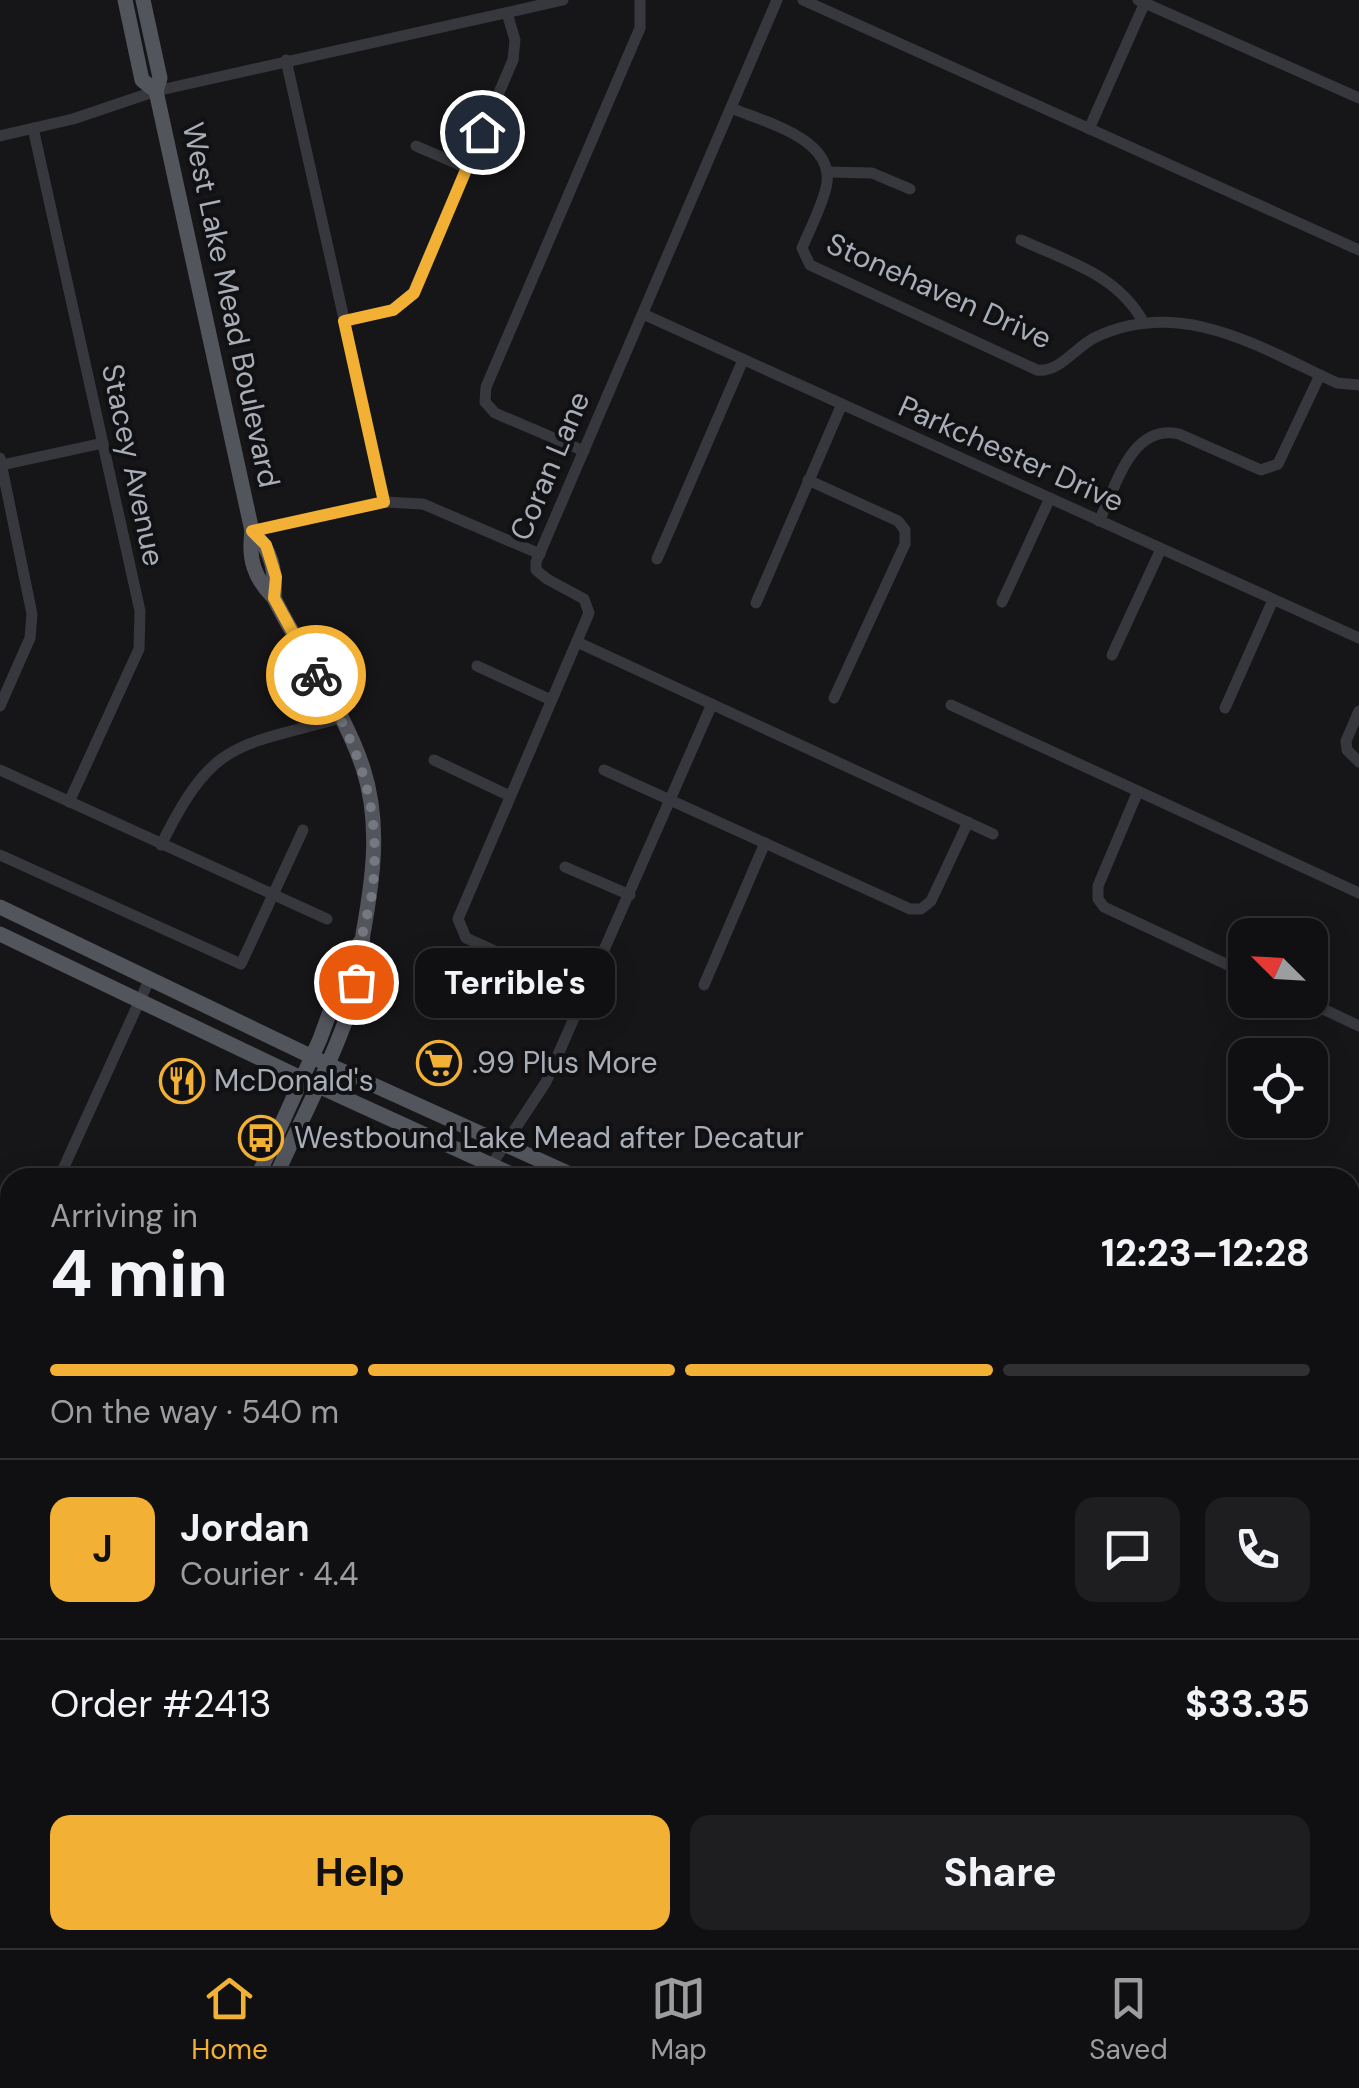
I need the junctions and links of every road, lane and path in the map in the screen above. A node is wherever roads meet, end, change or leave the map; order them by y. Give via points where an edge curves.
1 (125, 0) edge
2 (144, 0) edge
3 (563, 0) edge
4 (640, 0) edge
5 (778, 0) edge
6 (803, 0) edge
7 (1143, 1) edge
8 (507, 14) junction
9 (286, 60) junction
10 (156, 92) junction
11 (1359, 98) edge
12 (731, 108) junction
13 (33, 128) junction
14 (1089, 130) junction
15 (0, 136) edge
16 (416, 146) dead end
17 (467, 168) junction
18 (827, 172) junction
19 (910, 189) dead end
20 (1021, 240) dead end
21 (1359, 250) edge
22 (643, 314) junction
23 (344, 321) junction
24 (1144, 322) junction
25 (743, 360) junction
26 (1320, 375) junction
27 (1359, 385) edge
28 (842, 404) junction
29 (103, 442) junction
30 (584, 452) junction
31 (1, 462) edge
32 (808, 480) junction
33 (1050, 498) junction
34 (384, 502) junction
35 (1100, 521) junction
36 (252, 531) junction
37 (1161, 549) junction
38 (540, 554) junction
39 (657, 559) dead end
40 (1273, 600) junction
41 (1002, 602) dead end
42 (756, 603) dead end
43 (1359, 638) edge
44 (577, 642) junction
45 (1112, 655) dead end
46 (477, 666) dead end
47 (834, 698) dead end
48 (551, 700) junction
49 (712, 704) junction
50 (951, 705) dead end
51 (0, 706) edge
52 (1225, 708) dead end
53 (1359, 711) edge
54 (341, 718) junction
55 (434, 760) dead end
56 (1359, 762) edge
57 (0, 770) edge
58 (604, 770) dead end
59 (1138, 791) junction
60 (510, 796) junction
61 (671, 800) junction
62 (69, 802) junction
63 (968, 822) junction
64 (303, 830) dead end
65 (993, 834) dead end
66 (766, 843) junction
67 (162, 845) junction
68 (0, 855) edge
69 (565, 867) dead end
70 (1359, 892) edge
71 (275, 894) junction
72 (630, 895) junction
73 (0, 907) edge
74 (328, 919) dead end
75 (0, 934) edge
76 (1228, 965) edge
77 (150, 978) junction
78 (704, 985) dead end
79 (586, 992) junction
80 (140, 1000) junction
81 (1328, 1011) edge
82 (1359, 1026) edge
83 (319, 1061) junction
84 (310, 1082) junction
85 (505, 1144) junction
86 (492, 1164) junction
87 (63, 1168) edge
88 (262, 1168) edge
89 (279, 1168) edge
90 (500, 1168) edge
91 (557, 1168) edge

1 - 10 main road, West Lake Mead Boulevard via 142,80
2 - 10 main road, West Lake Mead Boulevard via 160,78
3 - 8 street
4 - 30 street via 640,28 484,402
5 - 12 street, Coran Lane
6 - 14 street
7 - 11 street
7 - 14 street
8 - 9 street
8 - 17 street via 516,40 513,60
9 - 10 street
9 - 23 street
10 - 13 street
10 - 36 main road, West Lake Mead Boulevard
12 - 18 street via 806,142
12 - 22 street, Coran Lane
13 - 15 street
13 - 29 street, Stacey Avenue
14 - 21 street
16 - 17 street
17 - 23 street via 414,293 393,310
18 - 19 street via 872,173
18 - 24 street, Stonehaven Drive via 802,248 810,264 1046,371 1096,337
20 - 24 street via 1114,283
22 - 25 street, Parkchester Drive
22 - 30 street, Coran Lane
23 - 34 street
24 - 26 street, Stonehaven Drive via 1212,327
25 - 28 street, Parkchester Drive
25 - 39 street
26 - 27 street, Stonehaven Drive
26 - 35 street via 1278,464 1261,470 1179,434 1152,434 1135,446
28 - 32 street
28 - 33 street, Parkchester Drive
29 - 31 street
29 - 62 street, Stacey Avenue via 141,637
30 - 38 street, Coran Lane
31 - 51 street via 32,614 30,638
32 - 42 street
32 - 47 street via 905,530
33 - 35 street, Parkchester Drive
33 - 41 street
34 - 36 street
34 - 38 street via 423,504
35 - 37 street, Parkchester Drive
36 - 54 main road, West Lake Mead Boulevard via 266,545 276,577 274,598
37 - 40 street, Parkchester Drive
37 - 45 street
38 - 44 street, Coran Lane via 536,570 588,605
40 - 43 street, Parkchester Drive
40 - 52 street
44 - 48 street, Coran Lane
44 - 49 street
46 - 48 street
48 - 60 street, Coran Lane
49 - 61 street
49 - 63 street
50 - 59 street
53 - 56 street via 1346,750
54 - 67 street via 249,742 218,759 191,789
54 - 83 main road, West Lake Mead Boulevard via 364,771 373,876 364,961
55 - 60 street
57 - 62 street
58 - 61 street
59 - 70 street
59 - 76 street via 1098,898 1104,907
60 - 79 street, Coran Lane via 458,919 460,930
61 - 66 street
61 - 72 street
62 - 67 street
63 - 65 street
63 - 66 street via 921,909
64 - 71 street
66 - 78 street
67 - 71 street
68 - 71 street via 241,964
69 - 72 street
71 - 74 street
72 - 79 street
73 - 77 main road
75 - 80 main road
77 - 80 street
77 - 83 main road
79 - 85 street via 546,1082
80 - 84 main road
80 - 87 street
81 - 82 street
83 - 84 main road, West Lake Mead Boulevard
83 - 85 main road
84 - 86 main road
84 - 88 main road, West Lake Mead Boulevard
84 - 89 main road, West Lake Mead Boulevard
85 - 86 street
85 - 91 main road
86 - 90 main road

